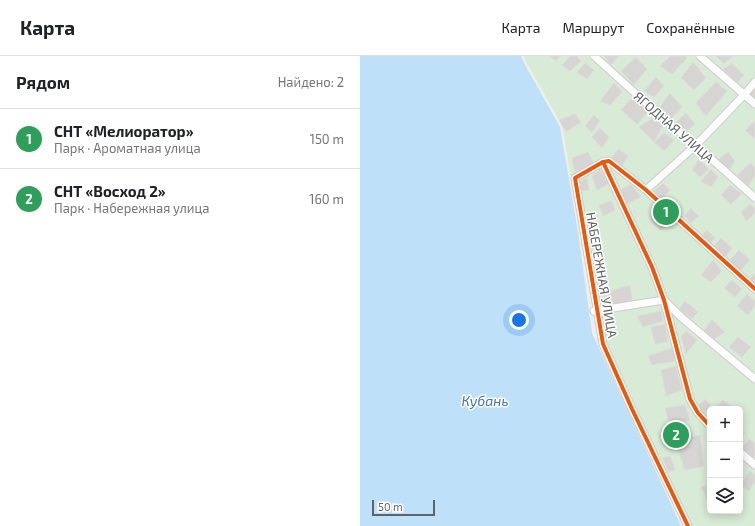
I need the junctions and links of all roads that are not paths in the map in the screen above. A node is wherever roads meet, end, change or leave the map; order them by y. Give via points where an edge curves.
1 (594, 56) edge
2 (700, 56) edge
3 (755, 82) edge
4 (744, 95) junction
5 (755, 104) edge
6 (696, 146) junction
7 (603, 162) junction
8 (646, 190) junction
9 (755, 198) edge
10 (755, 289) edge
11 (664, 300) junction
12 (596, 311) junction
13 (755, 379) edge
14 (707, 423) edge
15 (743, 455) edge
16 (755, 465) edge
17 (688, 526) edge

1 - 6 street, ЯГОДНАЯ УЛИЦА
2 - 4 street
3 - 4 street
4 - 5 street
4 - 6 street
6 - 8 street
6 - 9 street, ЯГОДНАЯ УЛИЦА
7 - 8 street via 609,161
7 - 11 street via 652,267
7 - 12 street, НАБЕРЕЖНАЯ УЛИЦА via 575,178
8 - 10 street
11 - 12 street
11 - 13 street
11 - 14 street via 690,399
12 - 17 street, НАБЕРЕЖНАЯ УЛИЦА via 603,344
15 - 16 street

